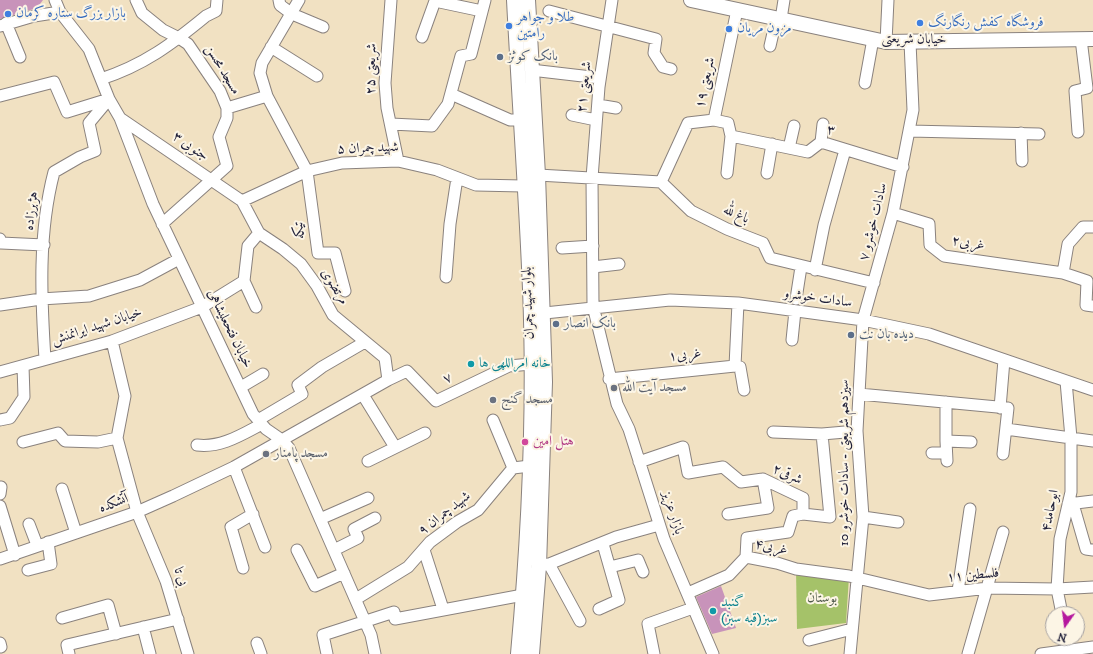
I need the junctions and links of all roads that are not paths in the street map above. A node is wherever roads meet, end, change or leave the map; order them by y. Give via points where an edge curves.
1 (55, 0) edge
2 (136, 0) edge
3 (217, 0) edge
4 (279, 0) edge
5 (299, 0) edge
6 (391, 0) edge
7 (514, 0) edge
8 (528, 0) edge
9 (612, 0) edge
10 (691, 0) edge
11 (784, 0) edge
12 (888, 0) edge
13 (484, 6) edge
14 (737, 10) junction
15 (549, 11) dead end
16 (60, 12) junction
17 (292, 14) junction
18 (781, 19) junction
19 (3, 24) edge
20 (608, 25) junction
21 (323, 27) dead end
22 (422, 37) dead end
23 (179, 38) junction
24 (1087, 39) edge
25 (880, 41) junction
26 (910, 42) junction
27 (770, 46) dead end
28 (271, 47) junction
29 (20, 57) dead end
30 (671, 69) dead end
31 (527, 75) junction
32 (317, 76) dead end
33 (600, 78) junction
34 (102, 79) junction
35 (865, 83) dead end
36 (0, 96) edge
37 (267, 96) junction
38 (109, 99) junction
39 (450, 99) junction
40 (598, 105) junction
41 (227, 108) junction
42 (616, 108) dead end
43 (572, 115) dead end
44 (120, 118) junction
45 (520, 120) junction
46 (596, 120) junction
47 (714, 120) junction
48 (391, 124) junction
49 (823, 124) dead end
50 (794, 126) dead end
51 (910, 131) junction
52 (1078, 132) dead end
53 (1021, 133) junction
54 (1039, 134) dead end
55 (731, 136) junction
56 (821, 142) junction
57 (772, 144) junction
58 (789, 148) junction
59 (845, 150) junction
60 (1022, 161) dead end
61 (398, 162) junction
62 (903, 167) junction
63 (307, 171) junction
64 (727, 173) dead end
65 (767, 173) dead end
66 (538, 174) junction
67 (457, 178) junction
68 (592, 178) junction
69 (209, 180) junction
70 (661, 182) junction
71 (524, 186) junction
72 (242, 201) junction
73 (893, 212) junction
74 (162, 224) junction
75 (1093, 227) edge
76 (260, 233) junction
77 (0, 239) edge
78 (44, 245) junction
79 (593, 246) junction
80 (562, 248) dead end
81 (179, 259) junction
82 (619, 264) dead end
83 (593, 267) junction
84 (801, 267) junction
85 (815, 270) junction
86 (1064, 273) junction
87 (446, 277) dead end
88 (244, 281) junction
89 (874, 283) junction
90 (345, 291) dead end
91 (41, 299) junction
92 (738, 303) junction
93 (0, 305) edge
94 (795, 305) junction
95 (593, 306) junction
96 (1093, 306) edge
97 (202, 307) junction
98 (256, 307) dead end
99 (536, 314) junction
100 (863, 320) junction
101 (792, 340) dead end
102 (112, 341) junction
103 (365, 342) junction
104 (45, 360) junction
105 (1004, 360) junction
106 (531, 364) junction
107 (23, 366) junction
108 (735, 366) junction
109 (0, 372) edge
110 (263, 374) dead end
111 (609, 379) junction
112 (388, 380) junction
113 (1066, 381) junction
114 (241, 387) junction
115 (744, 390) dead end
116 (1093, 390) edge
117 (859, 394) junction
118 (363, 395) junction
119 (946, 402) junction
120 (1000, 408) junction
121 (0, 420) edge
122 (493, 420) dead end
123 (260, 422) junction
124 (1006, 429) junction
125 (857, 431) junction
126 (773, 432) dead end
127 (425, 433) dead end
128 (822, 434) junction
129 (117, 438) junction
130 (1071, 438) junction
131 (282, 440) junction
132 (946, 441) junction
133 (1093, 441) edge
134 (23, 442) dead end
135 (971, 442) dead end
136 (197, 445) dead end
137 (395, 448) junction
138 (932, 453) dead end
139 (1003, 454) dead end
140 (368, 461) dead end
141 (640, 462) junction
142 (530, 466) junction
143 (234, 467) junction
144 (513, 468) junction
145 (763, 479) junction
146 (62, 489) dead end
147 (368, 498) dead end
148 (1093, 501) edge
149 (1071, 504) junction
150 (0, 506) edge
151 (970, 509) dead end
152 (137, 512) junction
153 (253, 514) junction
154 (728, 514) dead end
155 (803, 514) junction
156 (863, 517) junction
157 (375, 518) dead end
158 (320, 519) junction
159 (898, 522) dead end
160 (28, 524) dead end
161 (659, 525) junction
162 (1003, 532) dead end
163 (76, 533) junction
164 (48, 542) junction
165 (603, 544) junction
166 (37, 545) junction
167 (265, 547) dead end
168 (297, 550) dead end
169 (334, 550) junction
170 (424, 550) junction
171 (1093, 550) edge
172 (15, 555) junction
173 (746, 557) junction
174 (0, 559) edge
175 (538, 565) junction
176 (243, 568) dead end
177 (610, 568) junction
178 (28, 570) dead end
179 (643, 572) dead end
180 (344, 573) junction
181 (858, 578) junction
182 (1093, 587) edge
183 (988, 588) junction
184 (1057, 589) junction
185 (958, 591) junction
186 (688, 593) junction
187 (524, 595) junction
188 (356, 599) junction
189 (1060, 606) edge
190 (693, 608) junction
191 (443, 609) junction
192 (599, 609) dead end
193 (62, 618) dead end
194 (178, 619) junction
195 (364, 620) junction
196 (580, 621) dead end
197 (143, 628) junction
198 (852, 629) junction
199 (116, 634) junction
200 (809, 640) dead end
201 (257, 643) dead end
202 (1093, 647) edge
203 (327, 651) edge
204 (1068, 652) edge
205 (68, 654) edge
206 (150, 654) edge
207 (188, 654) edge
208 (261, 654) edge
209 (375, 654) edge
210 (518, 654) edge
211 (532, 654) edge
212 (654, 654) edge
213 (713, 654) edge
214 (850, 654) edge
215 (968, 654) edge
216 (1041, 654) edge

1 - 16 street, خیابان فتحعلیشاهی
2 - 23 street, مسجد محسن via 142,13 163,30
3 - 23 street via 216,11
4 - 17 street via 280,5
5 - 17 street
6 - 48 street, شریعتی ۲۵ via 385,83
7 - 31 main road, بلوار شهید چمران
8 - 31 main road, بلوار شهید چمران
9 - 20 street, شریعتی ۲۱
10 - 14 main road, خیابان شریعتی
11 - 18 street
12 - 25 street
13 - 22 street via 435,1
13 - 39 street via 470,54 461,56
14 - 18 main road, خیابان شریعتی
14 - 47 street, شریعتی ۱۹
15 - 20 street
16 - 19 street
16 - 34 street, خیابان فتحعلیشاهی via 89,49
17 - 21 street
17 - 28 street
18 - 25 main road, خیابان شریعتی
18 - 27 street via 773,33
19 - 29 street
20 - 30 street via 656,39 654,53 663,67
20 - 33 street, شریعتی ۲۱
23 - 34 street via 147,60
23 - 41 street, مسجد محسن via 188,44 220,91
24 - 26 main road, خیابان شریعتی
24 - 52 street via 1087,88 1075,90
25 - 26 main road, خیابان شریعتی
25 - 35 street
26 - 51 street, سادات خوشرو ۷ via 913,110
28 - 32 street
28 - 37 street via 260,68
31 - 33 street
31 - 45 main road, بلوار شهید چمران
31 - 66 main road, بلوار شهید چمران
33 - 40 street, شریعتی ۲۱
34 - 38 street, خیابان فتحعلیشاهی
36 - 38 street via 54,82 67,112
37 - 41 street
37 - 63 street
38 - 44 street, خیابان فتحعلیشاهی
38 - 78 street, هژبرزاده via 89,123 95,151 80,156 54,172 46,200
39 - 45 street via 510,120
39 - 48 street via 432,126
40 - 42 street
40 - 46 street, شریعتی ۲۱
41 - 69 street, مسجد محسن via 227,118 220,137 226,166
43 - 46 street
44 - 69 street, ۳ جنوبی
44 - 74 street, خیابان فتحعلیشاهی
45 - 71 main road, بلوار شهید چمران
46 - 68 street, شریعتی ۲۱
47 - 55 street via 728,123
47 - 70 street, شریعتی ۱۹ via 688,123
48 - 61 street, شریعتی ۲۵
49 - 56 street
50 - 58 street
51 - 53 street
51 - 62 street, سادات خوشرو ۷
53 - 54 street
53 - 60 street
55 - 57 street, ۳
55 - 64 street
56 - 58 street, ۳ via 808,152
56 - 59 street, ۳
57 - 58 street, ۳
57 - 65 street
59 - 62 street, ۳
59 - 85 street via 824,225
61 - 63 street, شهید چمران ۵ via 342,163
61 - 67 street, شهید چمران ۵ via 437,170
62 - 73 street, سادات خوشرو ۷
63 - 72 street, شهید چمران ۵
63 - 90 street, تیکه via 318,253 335,253
66 - 68 street
66 - 99 main road, بلوار شهید چمران
67 - 71 street, شهید چمران ۵ via 476,185
67 - 87 street
68 - 70 street
68 - 79 street, شریعتی ۲۱
69 - 72 street, ۳ جنوبی
69 - 74 street, مسجد محسن
70 - 84 street, باغ لله via 691,211 763,243 770,258
71 - 99 main road, بلوار شهید چمران
72 - 76 street
73 - 86 street, غربی۲ via 930,224 930,245 944,256
73 - 89 street, سادات خوشرو ۷
74 - 81 street, خیابان فتحعلیشاهی
75 - 86 street via 1083,227 1068,244
76 - 88 street via 248,246
76 - 103 street, مرتضوی via 301,264 333,315
77 - 78 street via 1,243
78 - 91 street, هژبرزاده
79 - 80 street
79 - 83 street, شریعتی ۲۱
81 - 91 street via 140,280 89,296
81 - 97 street, خیابان فتحعلیشاهی
82 - 83 street
83 - 95 street, بازار عزیز
84 - 85 street, باغ لله
84 - 94 street
85 - 89 street, باغ لله
86 - 96 street via 1087,281 1086,305
88 - 97 street, خیابان شهید ایرانمنش
88 - 98 street
89 - 100 street, سادات خوشرو ۷
91 - 93 street
91 - 104 street, هژبرزاده
92 - 94 street, سادات خوشرو
92 - 95 street, سادات خوشرو via 670,300
92 - 108 street
94 - 100 street, سادات خوشرو
94 - 101 street
95 - 99 street, سادات خوشرو
95 - 111 street, بازار عزیز
97 - 102 street, خیابان شهید ایرانمنش
97 - 114 street, خیابان فتحعلیشاهی
99 - 106 main road, بلوار شهید چمران
99 - 175 main road, بلوار شهید چمران via 545,382
100 - 105 street, سادات خوشرو via 929,334
100 - 117 street, سیزدهم شریعتی - سادات خوشرو 10
102 - 104 street, خیابان شهید ایرانمنش
102 - 129 street via 125,396
103 - 112 street, مرتضوی via 385,358
103 - 123 street via 298,384 302,394
104 - 107 street, خیابان شهید ایرانمنش
105 - 113 street, سادات خوشرو
105 - 120 street
106 - 112 street, ۷ via 509,366 436,401 407,371
106 - 142 main road, بلوار شهید چمران
107 - 109 street, خیابان شهید ایرانمنش
107 - 121 street via 24,397 10,418
108 - 111 street, غربی۱
108 - 115 street via 740,367
110 - 114 street
111 - 141 street, بازار عزیز
112 - 118 street, آتشکده
113 - 116 street, سادات خوشرو
113 - 130 street, ابوحامد۴
114 - 123 street, خیابان فتحعلیشاهی
117 - 119 street
117 - 125 street, سیزدهم شریعتی - سادات خوشرو 10
118 - 131 street, آتشکده
118 - 137 street
119 - 120 street
119 - 132 street
120 - 124 street via 1008,408
122 - 144 street
123 - 131 street, خیابان فتحعلیشاهی
123 - 136 street via 232,439 210,446
124 - 130 street
124 - 139 street
125 - 128 street
125 - 156 street, سیزدهم شریعتی - سادات خوشرو 10
126 - 128 street
127 - 137 street
128 - 155 street via 830,516
129 - 134 street via 98,442 65,441 58,433
129 - 152 street, بی تا
130 - 133 street
130 - 149 street, ابوحامد۴
131 - 143 street, آتشکده
131 - 158 street, خیابان فتحعلیشاهی via 289,448
132 - 135 street
132 - 138 street via 946,457
137 - 140 street
141 - 145 street, شرقی۲ via 683,446 688,473 723,468 741,482
141 - 161 street, بازار عزیز
142 - 144 street
142 - 175 main road, بلوار شهید چمران
143 - 152 street, آتشکده
143 - 153 street
144 - 170 street, شهید چمران ۹ via 478,510 451,526
145 - 154 street via 768,508
145 - 155 street, شرقی۲ via 803,498
146 - 163 street
147 - 158 street
148 - 149 street
149 - 171 street via 1086,549
149 - 184 street, ابوحامد۴ via 1060,539
150 - 172 street
151 - 185 street
152 - 163 street, آتشکده
152 - 194 street, بی تا via 166,581
153 - 167 street
153 - 176 street via 231,527
155 - 173 street via 794,516 788,532 746,538
156 - 159 street
156 - 181 street, سیزدهم شریعتی - سادات خوشرو 10
157 - 169 street via 354,529 358,538
158 - 169 street, خیابان فتحعلیشاهی
160 - 166 street
161 - 165 street
161 - 186 street, بازار عزیز
162 - 183 street
163 - 164 street, آتشکده
164 - 166 street, آتشکده
164 - 178 street via 51,564
165 - 175 street
165 - 177 street
166 - 172 street, آتشکده
168 - 180 street via 315,586
169 - 180 street, خیابان فتحعلیشاهی
170 - 188 street, شهید چمران ۹ via 408,567
170 - 191 street
172 - 174 street, آتشکده
173 - 181 street, غربی۴ via 796,569
173 - 186 street, غربی۴ via 729,575
175 - 187 main road, بلوار شهید چمران
175 - 196 street
175 - 211 main road, بلوار شهید چمران
177 - 179 street via 638,560
177 - 192 street via 619,600
180 - 188 street, خیابان فتحعلیشاهی
181 - 185 street, فلسطین ۱۱ via 929,595
181 - 198 street, سیزدهم شریعتی - سادات خوشرو 10
182 - 184 street, فلسطین ۱۱
183 - 184 street, فلسطین ۱۱
183 - 185 street, فلسطین ۱۱
183 - 215 street
184 - 189 street, ابوحامد۴
186 - 190 street, بازار عزیز
187 - 191 street
187 - 210 main road, بلوار شهید چمران
188 - 195 street, خیابان فتحعلیشاهی
190 - 212 street via 648,624
190 - 213 street, بازار عزیز
191 - 195 street via 395,619 394,612
193 - 199 street via 108,605
194 - 197 street
194 - 207 street, بی تا
195 - 203 street via 323,635
195 - 209 street, خیابان فتحعلیشاهی via 372,635
197 - 199 street
197 - 206 street
198 - 200 street
198 - 214 street, سیزدهم شریعتی - سادات خوشرو 10
199 - 205 street via 67,645
201 - 208 street
202 - 204 street
204 - 216 street

